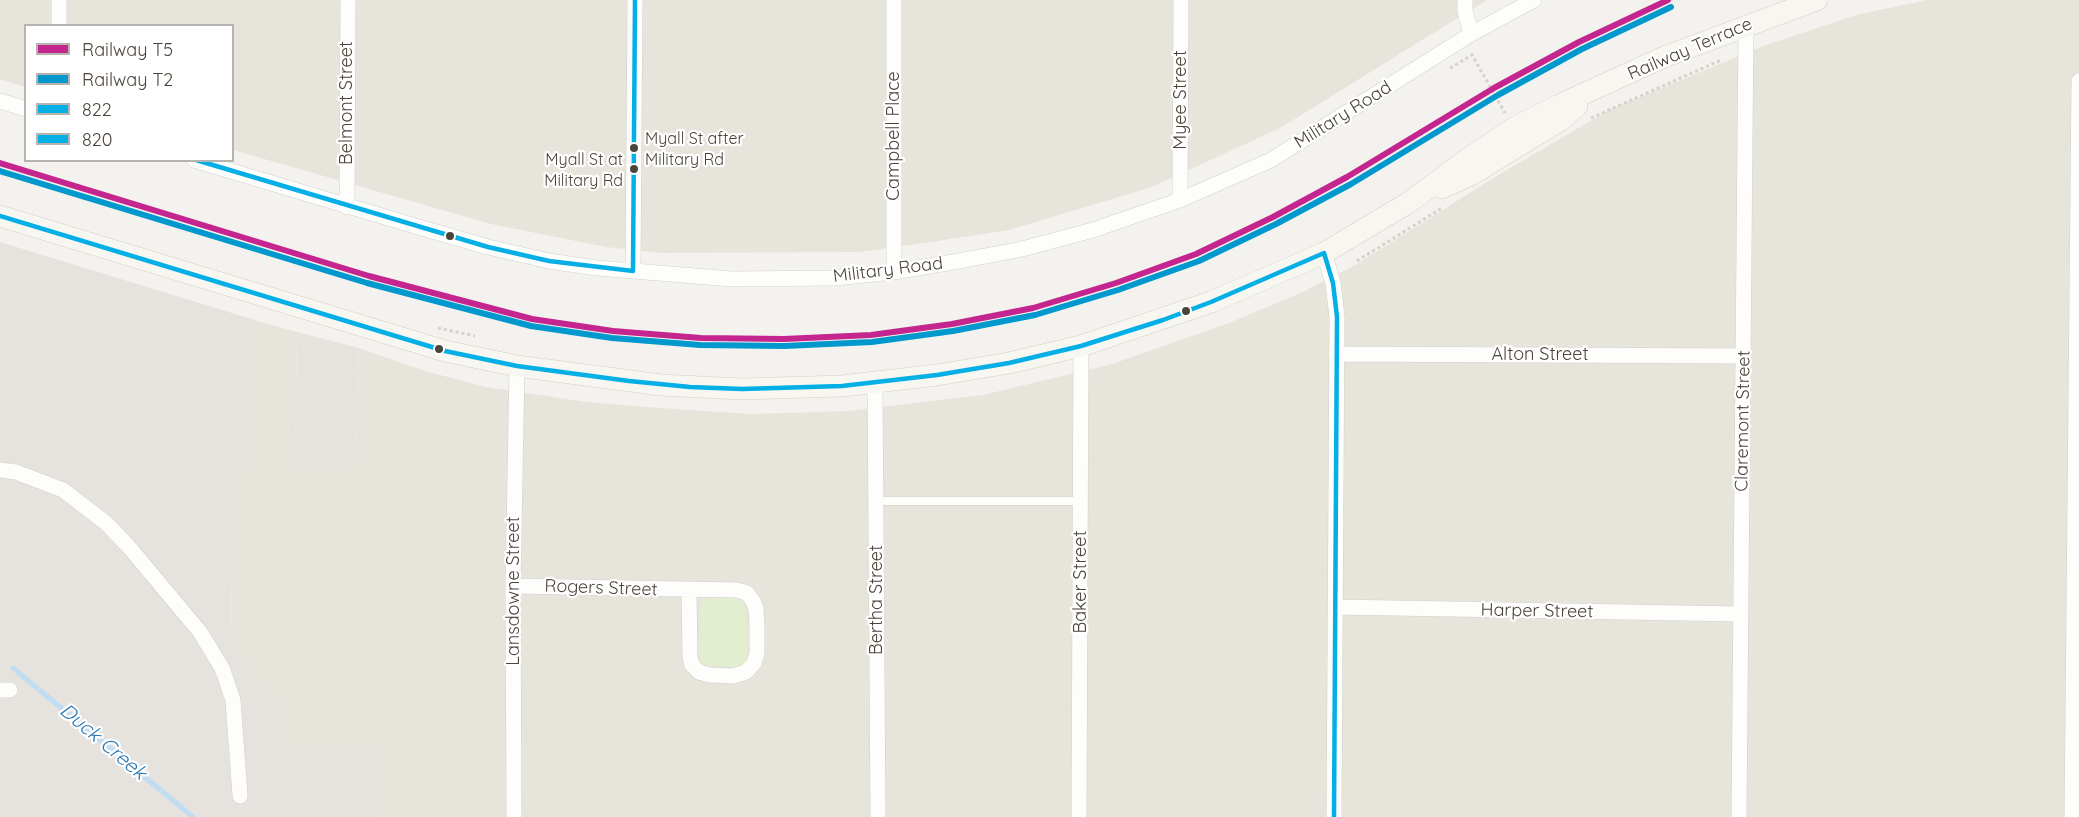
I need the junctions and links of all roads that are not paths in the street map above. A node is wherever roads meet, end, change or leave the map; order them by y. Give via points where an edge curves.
1 (59, 0) edge
2 (348, 0) edge
3 (635, 0) edge
4 (894, 0) edge
5 (1181, 0) edge
6 (1465, 0) edge
7 (1534, 0) edge
8 (1817, 0) edge
9 (59, 24) edge
10 (1746, 25) junction
11 (1471, 34) junction
12 (2079, 81) edge
13 (0, 101) edge
14 (24, 108) edge
15 (201, 162) edge
16 (1180, 200) junction
17 (347, 207) junction
18 (0, 216) edge
19 (1324, 253) junction
20 (633, 271) junction
21 (894, 272) junction
22 (1082, 346) junction
23 (1336, 354) junction
24 (1744, 356) junction
25 (517, 366) junction
26 (875, 383) junction
27 (0, 470) edge
28 (877, 501) junction
29 (1082, 501) junction
30 (513, 586) junction
31 (689, 591) junction
32 (1335, 608) junction
33 (1740, 614) junction
34 (240, 795) dead end
35 (514, 817) edge
36 (878, 817) edge
37 (1079, 817) edge
38 (1334, 817) edge
39 (1739, 817) edge
40 (2073, 817) edge

1 - 9 street
2 - 17 street, Belmont Street
3 - 20 street
4 - 21 street, Campbell Place
5 - 16 street, Myee Street
6 - 11 street
7 - 11 street, Military Road
8 - 10 main road, Railway Terrace
10 - 19 main road, Railway Terrace via 1664,57 1515,128 1408,203
10 - 24 street, Claremont Street
11 - 16 street, Military Road via 1271,160
12 - 40 street
13 - 14 street
15 - 17 street, Military Road
16 - 21 street, Military Road via 1094,230 1022,249
17 - 20 street, Military Road via 549,261
18 - 25 main road, Railway Terrace via 435,348
19 - 22 main road, Railway Terrace via 1211,302
19 - 23 street via 1333,283
20 - 21 street, Military Road via 773,280
22 - 26 main road, Railway Terrace via 1010,363
22 - 29 street, Baker Street
23 - 24 street, Alton Street
23 - 32 street
24 - 33 street, Claremont Street
25 - 26 main road, Railway Terrace via 690,387 742,389
25 - 30 street, Lansdowne Street
26 - 28 street, Bertha Street
27 - 34 street via 63,490 106,523 200,632 222,669 233,700
28 - 29 lane
28 - 36 street, Bertha Street
29 - 37 street, Baker Street
30 - 31 street, Rogers Street
30 - 35 street, Lansdowne Street
31 - 31 street, Rogers Street via 737,590 747,593 753,601 757,653 746,672 711,675 692,665
32 - 33 street, Harper Street
32 - 38 street
33 - 39 street, Claremont Street

